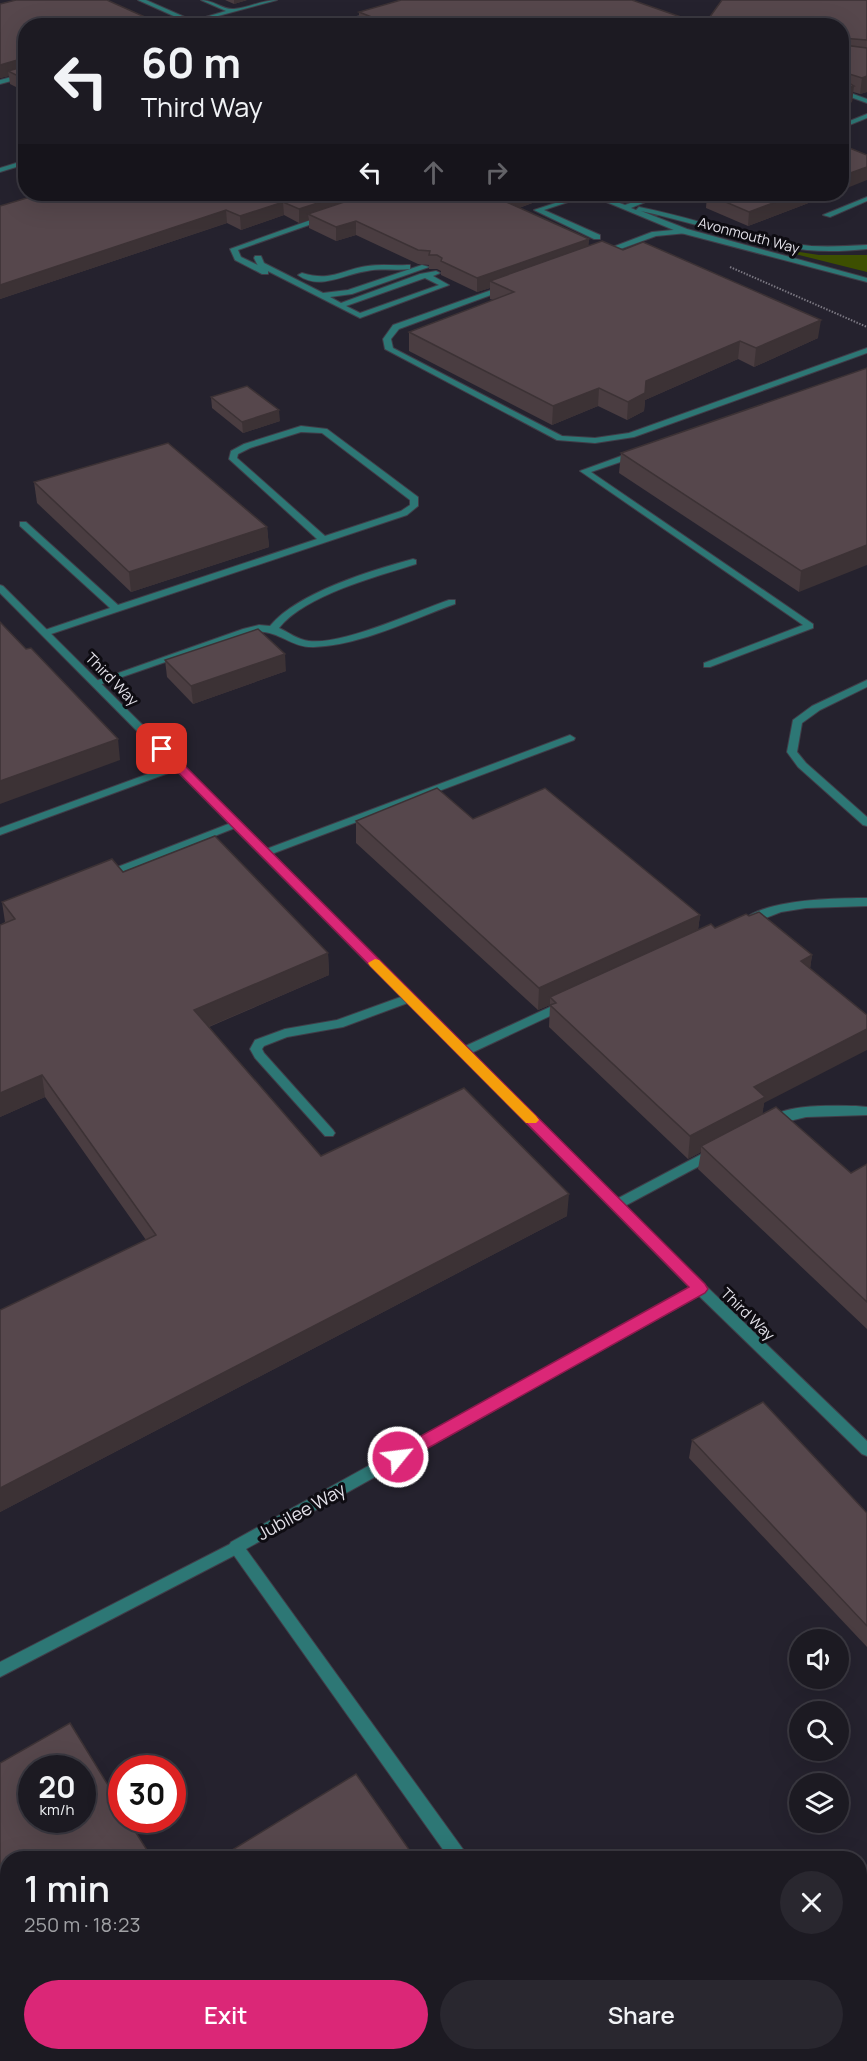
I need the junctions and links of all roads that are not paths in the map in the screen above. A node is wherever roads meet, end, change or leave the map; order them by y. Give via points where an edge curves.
1 (141, 0) edge
2 (204, 0) edge
3 (274, 0) edge
4 (232, 12) junction
5 (375, 12) edge
6 (184, 18) edge
7 (209, 18) edge
8 (357, 18) edge
9 (18, 77) edge
10 (0, 82) edge
11 (849, 95) edge
12 (867, 101) edge
13 (867, 116) edge
14 (849, 123) edge
15 (18, 164) edge
16 (0, 170) edge
17 (867, 199) edge
18 (567, 201) edge
19 (609, 201) edge
20 (642, 201) edge
21 (626, 207) junction
22 (826, 215) dead end
23 (332, 216) edge
24 (684, 231) junction
25 (597, 237) dead end
26 (867, 247) edge
27 (234, 249) junction
28 (258, 258) junction
29 (588, 258) edge
30 (426, 271) junction
31 (436, 273) edge
32 (867, 280) edge
33 (509, 287) edge
34 (322, 296) junction
35 (339, 306) junction
36 (867, 350) edge
37 (641, 453) edge
38 (23, 524) dead end
39 (324, 540) junction
40 (413, 562) dead end
41 (0, 588) edge
42 (452, 602) dead end
43 (117, 609) junction
44 (272, 630) junction
45 (45, 633) junction
46 (707, 665) dead end
47 (95, 683) junction
48 (867, 683) edge
49 (570, 738) dead end
50 (178, 766) junction
51 (867, 823) edge
52 (236, 824) junction
53 (0, 832) edge
54 (265, 853) junction
55 (96, 878) edge
56 (867, 902) edge
57 (739, 925) edge
58 (409, 998) junction
59 (578, 998) edge
60 (463, 1052) junction
61 (867, 1111) edge
62 (759, 1128) edge
63 (329, 1133) dead end
64 (729, 1144) edge
65 (616, 1205) junction
66 (700, 1289) junction
67 (867, 1450) edge
68 (236, 1547) junction
69 (0, 1670) edge
70 (454, 1851) edge

1 - 6 street
2 - 4 street
3 - 4 street
4 - 7 street
5 - 8 street
9 - 10 street
11 - 12 street
13 - 14 street
15 - 16 street
17 - 22 street
18 - 25 street via 538,210
19 - 21 street, Avonmouth Way
20 - 21 street
21 - 24 street, Avonmouth Way
21 - 26 street, Avonmouth Way via 807,248
23 - 27 street
24 - 29 street via 655,234
24 - 32 street, Avonmouth Way
27 - 28 street
27 - 34 street via 238,258 299,290
28 - 30 street via 320,281 368,268
28 - 34 street via 261,264
30 - 31 street
30 - 34 street via 404,273 349,292
30 - 35 street
30 - 35 street via 445,285 360,316
33 - 36 street via 396,327 387,339 390,349 560,438 606,441 631,435
34 - 35 street
37 - 46 street via 584,471 810,626
38 - 43 street
39 - 39 street via 404,513 414,506 415,499 324,432 301,429 234,453 233,459
39 - 43 street
40 - 44 street via 330,591 290,610
41 - 45 street, Third Way
42 - 44 street via 340,641 313,645
43 - 45 street
44 - 47 street via 246,631
45 - 47 street, Third Way
47 - 50 street, Third Way
48 - 51 street via 797,722 792,752
49 - 54 street
50 - 52 street, Third Way
50 - 53 street
52 - 54 street, Third Way
52 - 55 street
54 - 58 street, Third Way
56 - 57 street via 801,903 777,908
58 - 60 street, Third Way
58 - 63 street via 339,1024 285,1033 259,1043 259,1055
59 - 60 street
60 - 65 street, Third Way
61 - 62 street via 821,1111 780,1117
64 - 65 street
65 - 66 street, Third Way
66 - 67 street, Third Way
66 - 68 street, Jubilee Way
68 - 69 street, Jubilee Way
68 - 70 street

